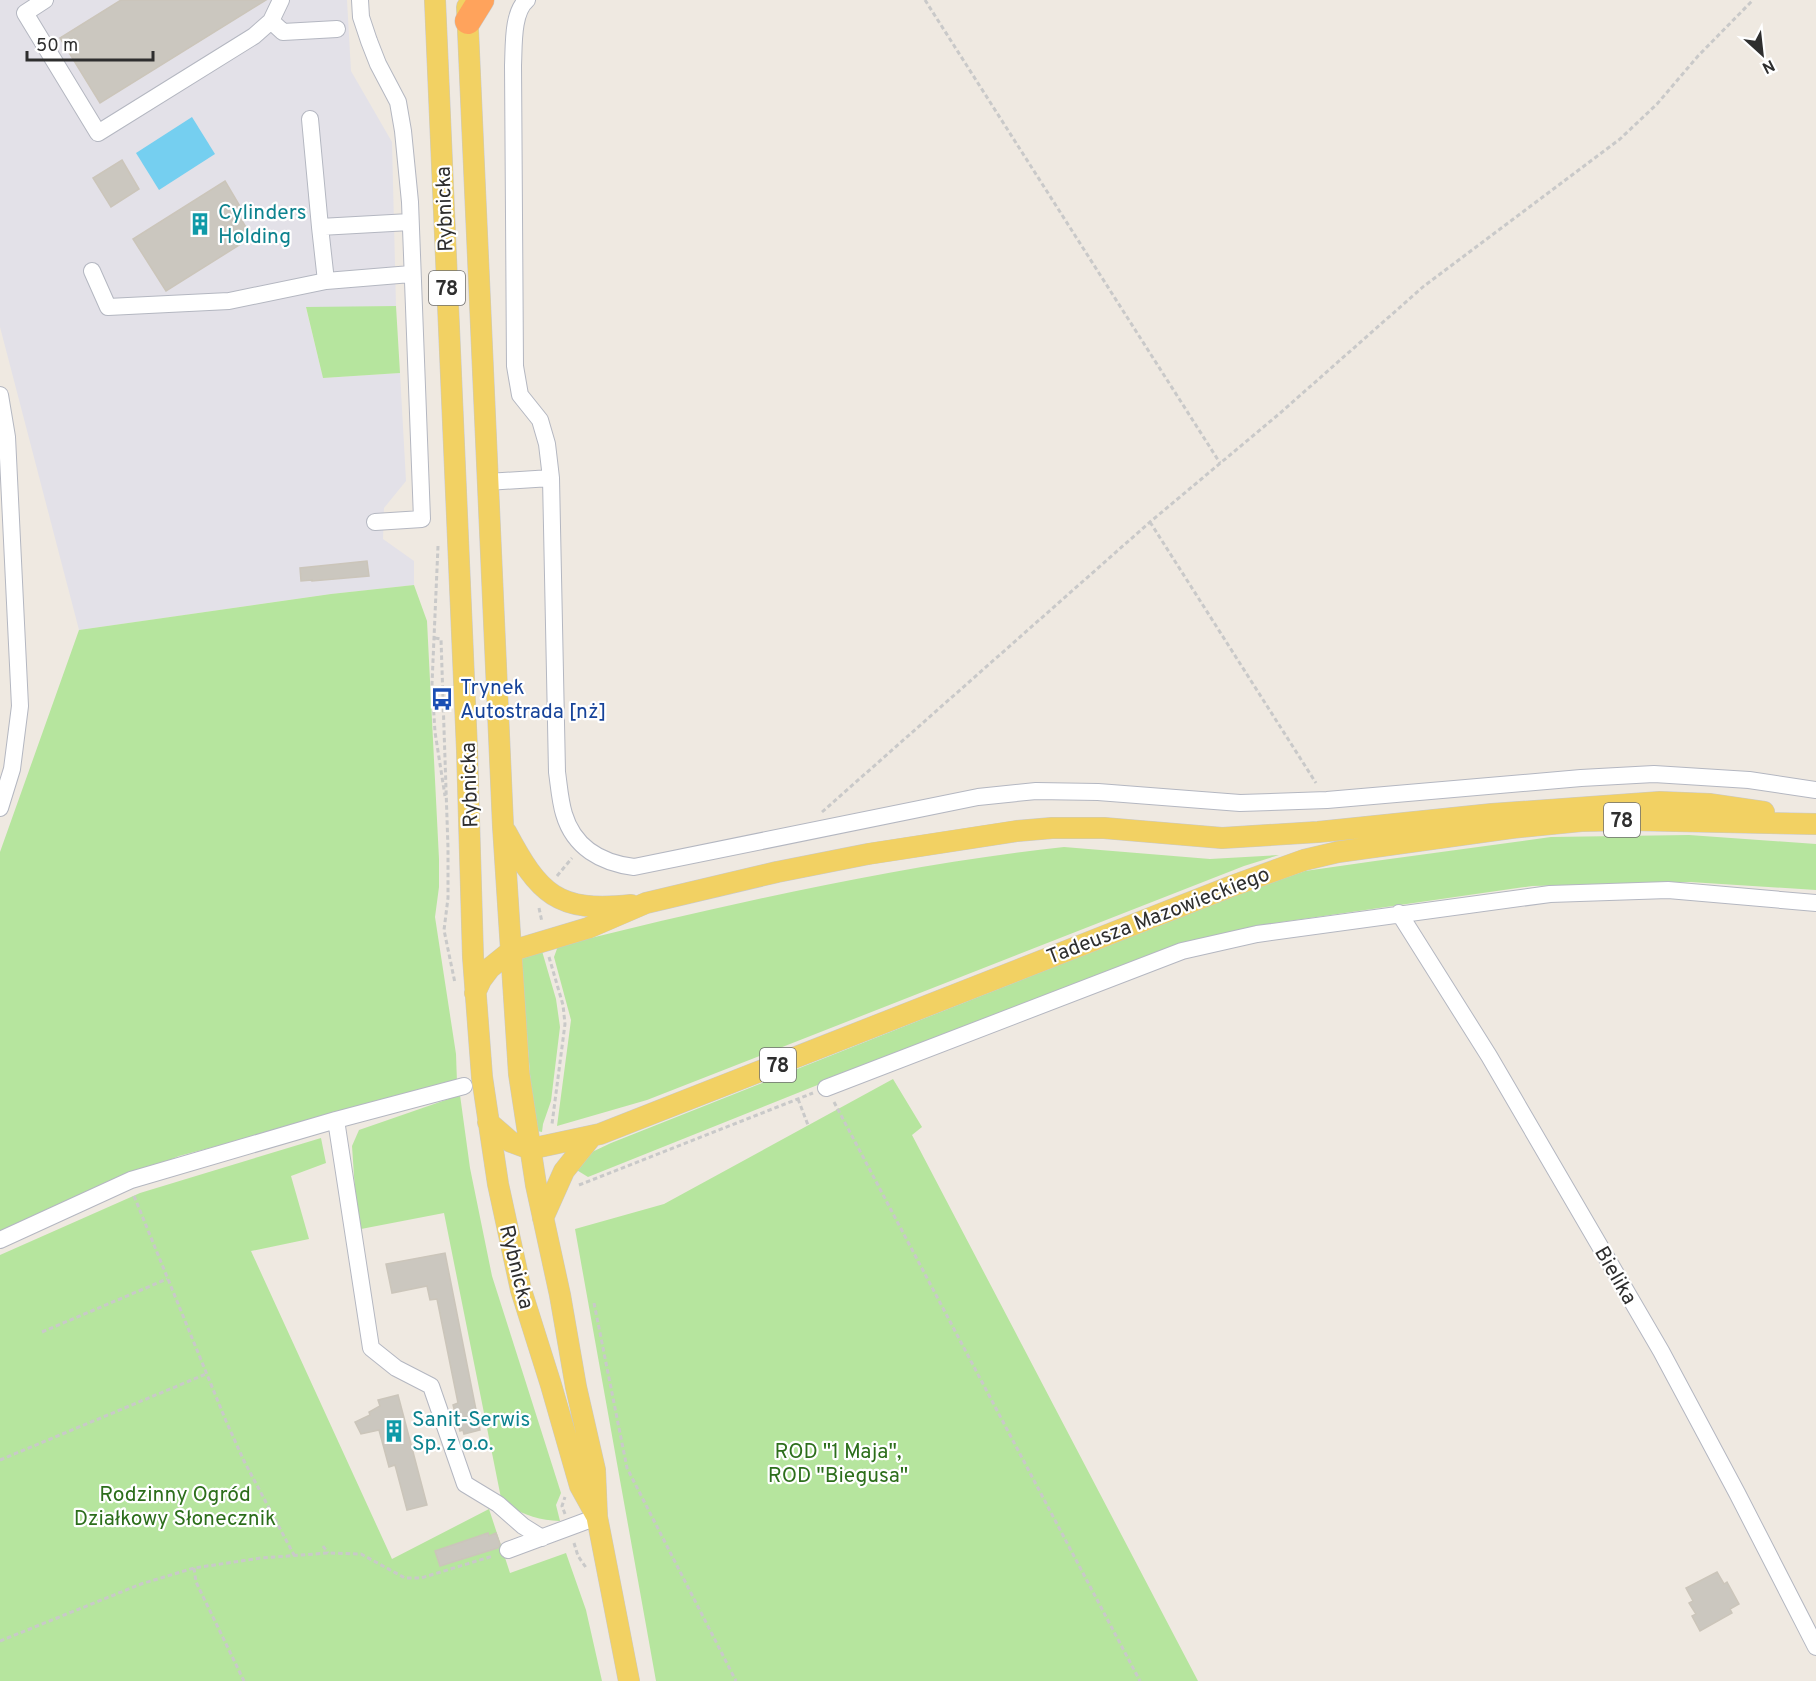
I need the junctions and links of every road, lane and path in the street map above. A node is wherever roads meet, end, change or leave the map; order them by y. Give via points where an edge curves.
1 (45, 0) edge
2 (281, 0) edge
3 (360, 0) edge
4 (435, 0) edge
5 (527, 0) edge
6 (925, 0) edge
7 (1753, 0) edge
8 (472, 7) edge
9 (271, 21) junction
10 (336, 29) dead end
11 (310, 119) dead end
12 (410, 222) junction
13 (320, 227) junction
14 (92, 271) dead end
15 (411, 274) junction
16 (326, 280) junction
17 (0, 395) edge
18 (1220, 463) junction
19 (551, 478) junction
20 (487, 482) junction
21 (375, 522) dead end
22 (1150, 522) junction
23 (435, 638) joint
24 (1816, 790) edge
25 (1327, 800) junction
26 (0, 808) edge
27 (1816, 824) edge
28 (502, 826) junction
29 (816, 831) junction
30 (583, 846) junction
31 (555, 880) dead end
32 (646, 903) junction
33 (1816, 903) edge
34 (540, 906) dead end
35 (1399, 913) junction
36 (545, 932) dead end
37 (511, 951) junction
38 (549, 953) dead end
39 (475, 994) junction
40 (464, 1086) dead end
41 (826, 1088) junction
42 (798, 1099) junction
43 (336, 1120) junction
44 (488, 1122) junction
45 (808, 1125) dead end
46 (550, 1132) dead end
47 (592, 1136) junction
48 (530, 1149) junction
49 (127, 1182) junction
50 (578, 1186) dead end
51 (543, 1218) junction
52 (0, 1240) edge
53 (167, 1279) junction
54 (594, 1303) dead end
55 (42, 1332) dead end
56 (206, 1374) junction
57 (0, 1460) edge
58 (597, 1517) junction
59 (542, 1538) junction
60 (323, 1546) dead end
61 (508, 1550) joint
62 (328, 1553) junction
63 (294, 1556) junction
64 (194, 1568) junction
65 (0, 1641) edge
66 (1816, 1647) edge
67 (244, 1681) edge
68 (629, 1681) edge
69 (736, 1681) edge
70 (1140, 1681) edge

1 - 9 street via 25,13 98,133 254,36
2 - 9 street
3 - 12 street via 369,41 399,102
4 - 39 main road, Rybnicka / 78
5 - 19 street via 515,29 513,65 515,366 520,395 540,420
6 - 18 path
7 - 18 path via 1620,139 1424,286
8 - 20 main road, 78
9 - 10 street via 283,32
11 - 13 street
12 - 13 street
12 - 15 street
13 - 16 street
14 - 16 street via 108,307 229,300
15 - 16 street
15 - 21 street via 422,519
17 - 26 street via 7,437 20,706 12,769
18 - 22 path
19 - 20 street
19 - 30 street via 557,772 563,813
20 - 28 main road, Rybnicka / 78
22 - 25 path
22 - 29 path via 817,816
23 - 23 path via 435,732 446,801 441,639
24 - 25 street via 1749,780 1654,774
25 - 29 street via 1240,803 1109,792 1036,791 978,797
27 - 32 main road, Tadeusza Mazowieckiego / 78 via 1755,810 1660,802 1222,838 1104,828 1052,828 868,854
27 - 47 main road, Tadeusza Mazowieckiego / 78 via 1581,821 1361,848 1304,860
28 - 32 main road, 78 via 528,871 554,896 585,906
28 - 37 main road, Rybnicka
29 - 30 street via 634,867 616,865
30 - 31 path
32 - 37 main road, Tadeusza Mazowieckiego via 588,928
33 - 35 street via 1668,890 1550,894
34 - 36 path
35 - 41 street via 1257,934 1182,951
35 - 66 street, Bielika via 1489,1056 1661,1351
37 - 39 main road via 490,968
37 - 48 main road, Rybnicka via 519,1074
38 - 46 path via 565,1024
39 - 44 main road, Rybnicka / 78
40 - 43 street
41 - 42 path
41 - 70 path
42 - 45 path
42 - 50 path
43 - 49 street
43 - 59 street via 371,1348 396,1368 431,1386 465,1484
44 - 48 main road via 510,1142
44 - 58 main road, Rybnicka via 503,1215 521,1290 580,1486
47 - 48 main road, Tadeusza Mazowieckiego / 78
47 - 51 main road via 564,1172
48 - 51 main road, Rybnicka
49 - 52 street
49 - 53 path
51 - 58 main road, Rybnicka via 595,1470
53 - 55 path
53 - 56 path
54 - 69 path via 627,1468
56 - 57 path
56 - 63 path via 244,1461
58 - 59 street
58 - 68 main road, Rybnicka
59 - 61 street
60 - 62 path
61 - 62 path via 421,1578 405,1578 361,1554
62 - 63 path
63 - 64 path
64 - 65 path via 141,1584
64 - 67 path via 196,1582

